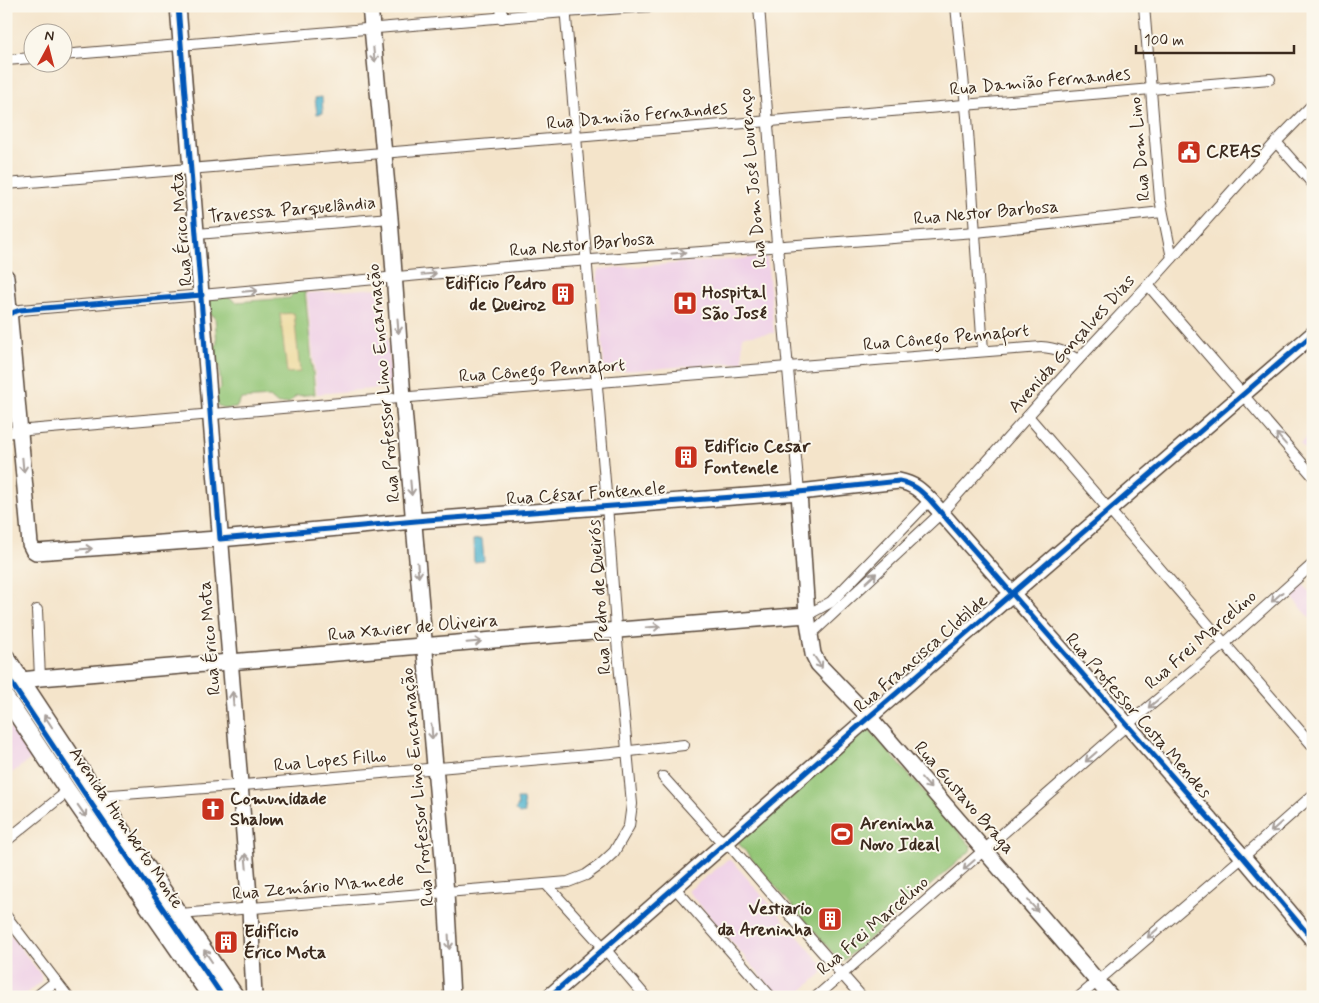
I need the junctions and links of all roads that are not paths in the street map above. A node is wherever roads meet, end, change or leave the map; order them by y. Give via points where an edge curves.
1 (178, 6) edge
2 (370, 6) edge
3 (501, 6) edge
4 (654, 6) edge
5 (759, 6) edge
6 (956, 6) edge
7 (1144, 6) edge
8 (565, 9) edge
9 (502, 18) junction
10 (372, 29) junction
11 (181, 44) junction
12 (72, 54) edge
13 (22, 59) edge
14 (6, 60) edge
15 (1270, 79) dead end
16 (1151, 89) junction
17 (1313, 104) edge
18 (966, 105) junction
19 (767, 122) junction
20 (576, 136) junction
21 (1276, 142) junction
22 (383, 152) junction
23 (191, 168) junction
24 (6, 184) edge
25 (1313, 184) edge
26 (1162, 212) junction
27 (390, 218) junction
28 (976, 232) junction
29 (197, 234) junction
30 (777, 245) junction
31 (1172, 258) junction
32 (586, 260) junction
33 (6, 277) edge
34 (395, 278) junction
35 (1148, 285) junction
36 (202, 295) junction
37 (8, 315) edge
38 (1313, 334) edge
39 (983, 352) junction
40 (1078, 360) junction
41 (788, 367) junction
42 (596, 383) junction
43 (1242, 395) junction
44 (403, 398) junction
45 (210, 414) junction
46 (1028, 416) junction
47 (13, 432) edge
48 (1313, 476) edge
49 (799, 492) junction
50 (930, 500) junction
51 (607, 505) junction
52 (1108, 510) junction
53 (941, 513) junction
54 (414, 521) junction
55 (220, 539) junction
56 (1313, 564) edge
57 (1013, 593) junction
58 (845, 595) junction
59 (37, 610) dead end
60 (807, 615) junction
61 (616, 630) junction
62 (810, 635) junction
63 (1224, 644) junction
64 (425, 646) junction
65 (6, 657) edge
66 (231, 663) junction
67 (40, 678) junction
68 (22, 680) junction
69 (6, 698) edge
70 (869, 717) junction
71 (1127, 725) junction
72 (684, 745) dead end
73 (1313, 746) edge
74 (627, 752) junction
75 (434, 769) junction
76 (663, 777) dead end
77 (240, 785) junction
78 (68, 791) junction
79 (1313, 795) edge
80 (98, 796) junction
81 (6, 841) edge
82 (727, 842) junction
83 (985, 850) junction
84 (1243, 856) junction
85 (546, 884) junction
86 (675, 888) junction
87 (446, 893) junction
88 (250, 909) junction
89 (180, 914) junction
90 (6, 916) edge
91 (1313, 940) edge
92 (605, 949) junction
93 (842, 974) junction
94 (56, 981) junction
95 (1098, 981) junction
96 (36, 997) edge
97 (68, 997) edge
98 (211, 997) edge
99 (236, 997) edge
100 (254, 997) edge
101 (452, 997) edge
102 (549, 997) edge
103 (646, 997) edge
104 (771, 997) edge
105 (816, 997) edge
106 (862, 997) edge
107 (1079, 997) edge
108 (1111, 997) edge

1 - 11 street, Rua Érico Mota
2 - 10 street, Rua Professor Lino Encarnação
3 - 9 street
4 - 8 street
5 - 19 street, Rua Dom José Lourenço
6 - 18 street
7 - 16 street, Rua Dom Lino
8 - 9 street
8 - 20 street, Rua Pedro de Queirós
9 - 10 street
10 - 11 street
10 -> 22 street, Rua Professor Lino Encarnação
11 - 12 street
11 - 23 street, Rua Érico Mota
13 - 14 street
15 - 16 street, Rua Damião Fernandes
16 - 18 street, Rua Damião Fernandes
16 - 26 street, Rua Dom Lino
17 - 21 street, Avenida Gonçalves Dias
18 - 19 street, Rua Damião Fernandes
18 - 28 street
19 - 20 street, Rua Damião Fernandes
19 - 30 street, Rua Dom José Lourenço
20 - 22 street, Rua Damião Fernandes
20 - 32 street, Rua Pedro de Queirós
21 - 25 street
21 - 31 street, Avenida Gonçalves Dias
22 - 23 street, Rua Damião Fernandes
22 - 27 street, Rua Professor Lino Encarnação
23 - 24 street, Rua Damião Fernandes
23 - 29 street, Rua Érico Mota
26 - 28 street, Rua Nestor Barbosa
26 - 31 street, Rua Dom Lino
27 - 29 street, Travessa Parquelândia
27 - 34 street, Rua Professor Lino Encarnação
28 - 30 street, Rua Nestor Barbosa
28 - 39 street
29 - 36 street, Rua Érico Mota
32 -> 30 street, Rua Nestor Barbosa
30 - 41 street, Rua Dom José Lourenço
31 - 35 street, Avenida Gonçalves Dias
34 -> 32 street, Rua Nestor Barbosa
32 - 42 street, Rua Pedro de Queirós
33 - 37 street
36 -> 34 street, Rua Nestor Barbosa
34 -> 44 street, Rua Professor Lino Encarnação
35 - 40 street, Avenida Gonçalves Dias
35 - 43 street
36 - 37 street, Rua Nestor Barbosa via 20,310
36 - 45 street, Rua Érico Mota
37 - 47 street
38 - 43 street, Rua Francisca Clotilde
39 - 40 street, Rua Cônego Pennafort via 1052,347
39 - 41 street, Rua Cônego Pennafort
40 - 46 street, Avenida Gonçalves Dias
41 - 42 street, Rua Cônego Pennafort
41 - 49 street, Rua Dom José Lourenço
42 - 44 street, Rua Cônego Pennafort
42 - 51 street, Rua Pedro de Queirós
48 -> 43 street
43 - 52 street, Rua Francisca Clotilde
44 - 45 street, Rua Cônego Pennafort
44 -> 54 street, Rua Professor Lino Encarnação
45 - 47 street, Rua Cônego Pennafort
45 - 55 street, Rua Érico Mota
46 - 52 street
46 - 53 street, Avenida Gonçalves Dias
47 -> 55 street, Rua César Fontenele via 30,544 36,552
49 - 50 street, Rua César Fontenele via 899,481 916,487
49 - 51 street, Rua César Fontenele
49 - 60 street, Rua Dom José Lourenço
50 - 53 street, Rua César Fontenele
50 - 58 street, Avenida Gonçalves Dias
51 - 54 street, Rua César Fontenele
51 - 61 street, Rua Pedro de Queirós
52 - 57 street, Rua Francisca Clotilde
52 - 63 street
53 - 57 street, Rua Professor Costa Mendes
58 -> 53 street, Avenida Gonçalves Dias
54 - 55 street, Rua César Fontenele
54 -> 64 street, Rua Professor Lino Encarnação
55 - 66 street, Rua Érico Mota
56 -> 63 street, Rua Frei Marcelino
57 - 70 street, Rua Francisca Clotilde
57 - 71 street, Rua Professor Costa Mendes
58 - 60 street, Avenida Gonçalves Dias
58 - 62 street, Avenida Gonçalves Dias
59 - 67 street
61 -> 60 street, Rua Xavier de Oliveira
60 - 62 street, Rua Gustavo Braga
64 -> 61 street, Rua Xavier de Oliveira
61 - 74 street, Rua Pedro de Queirós
62 -> 70 street, Rua Gustavo Braga via 818,664
63 -> 71 street, Rua Frei Marcelino
63 - 73 street
64 - 66 street, Rua Xavier de Oliveira
64 -> 75 street, Rua Professor Lino Encarnação
65 - 68 main road, Avenida Humberto Monte
66 - 67 street, Rua Xavier de Oliveira
77 -> 66 street, Rua Érico Mota
67 - 68 street, Rua Xavier de Oliveira
80 -> 68 main road, Avenida Humberto Monte
69 - 78 main road, Avenida Humberto Monte
70 - 82 street, Rua Francisca Clotilde
70 -> 83 street, Rua Gustavo Braga
71 -> 83 street, Rua Frei Marcelino
71 - 84 street, Rua Professor Costa Mendes
72 - 74 street, Rua Lopes Filho
74 - 75 street, Rua Lopes Filho
74 - 85 street, Rua Zemário Mamede via 632,804 630,826 623,838 614,852 586,875 568,882
75 - 77 street, Rua Lopes Filho
75 - 87 street, Rua Professor Lino Encarnação
76 - 82 street via 718,838
77 - 80 street, Rua Lopes Filho
88 -> 77 street, Rua Érico Mota
78 - 81 street
78 -> 98 main road, Avenida Humberto Monte
79 -> 84 street
80 - 89 main road, Avenida Humberto Monte
82 - 86 street, Rua Francisca Clotilde
82 - 93 street
83 -> 93 street, Rua Frei Marcelino
83 -> 95 street, Rua Gustavo Braga
84 - 91 street, Rua Professor Costa Mendes
84 -> 95 street
85 - 87 street, Rua Zemário Mamede
85 - 92 street
86 - 92 street, Rua Francisca Clotilde
86 - 104 street
87 - 88 street, Rua Zemário Mamede
87 -> 101 street, Rua Professor Lino Encarnação
88 - 89 street, Rua Zemário Mamede
88 - 100 street, Rua Érico Mota
99 -> 89 main road, Avenida Humberto Monte
90 - 94 street
92 - 102 street, Rua Francisca Clotilde
92 - 103 street
93 - 105 street, Rua Frei Marcelino
93 - 106 street
94 - 96 street
94 - 97 street
95 - 107 street
95 - 108 street, Rua Gustavo Braga

